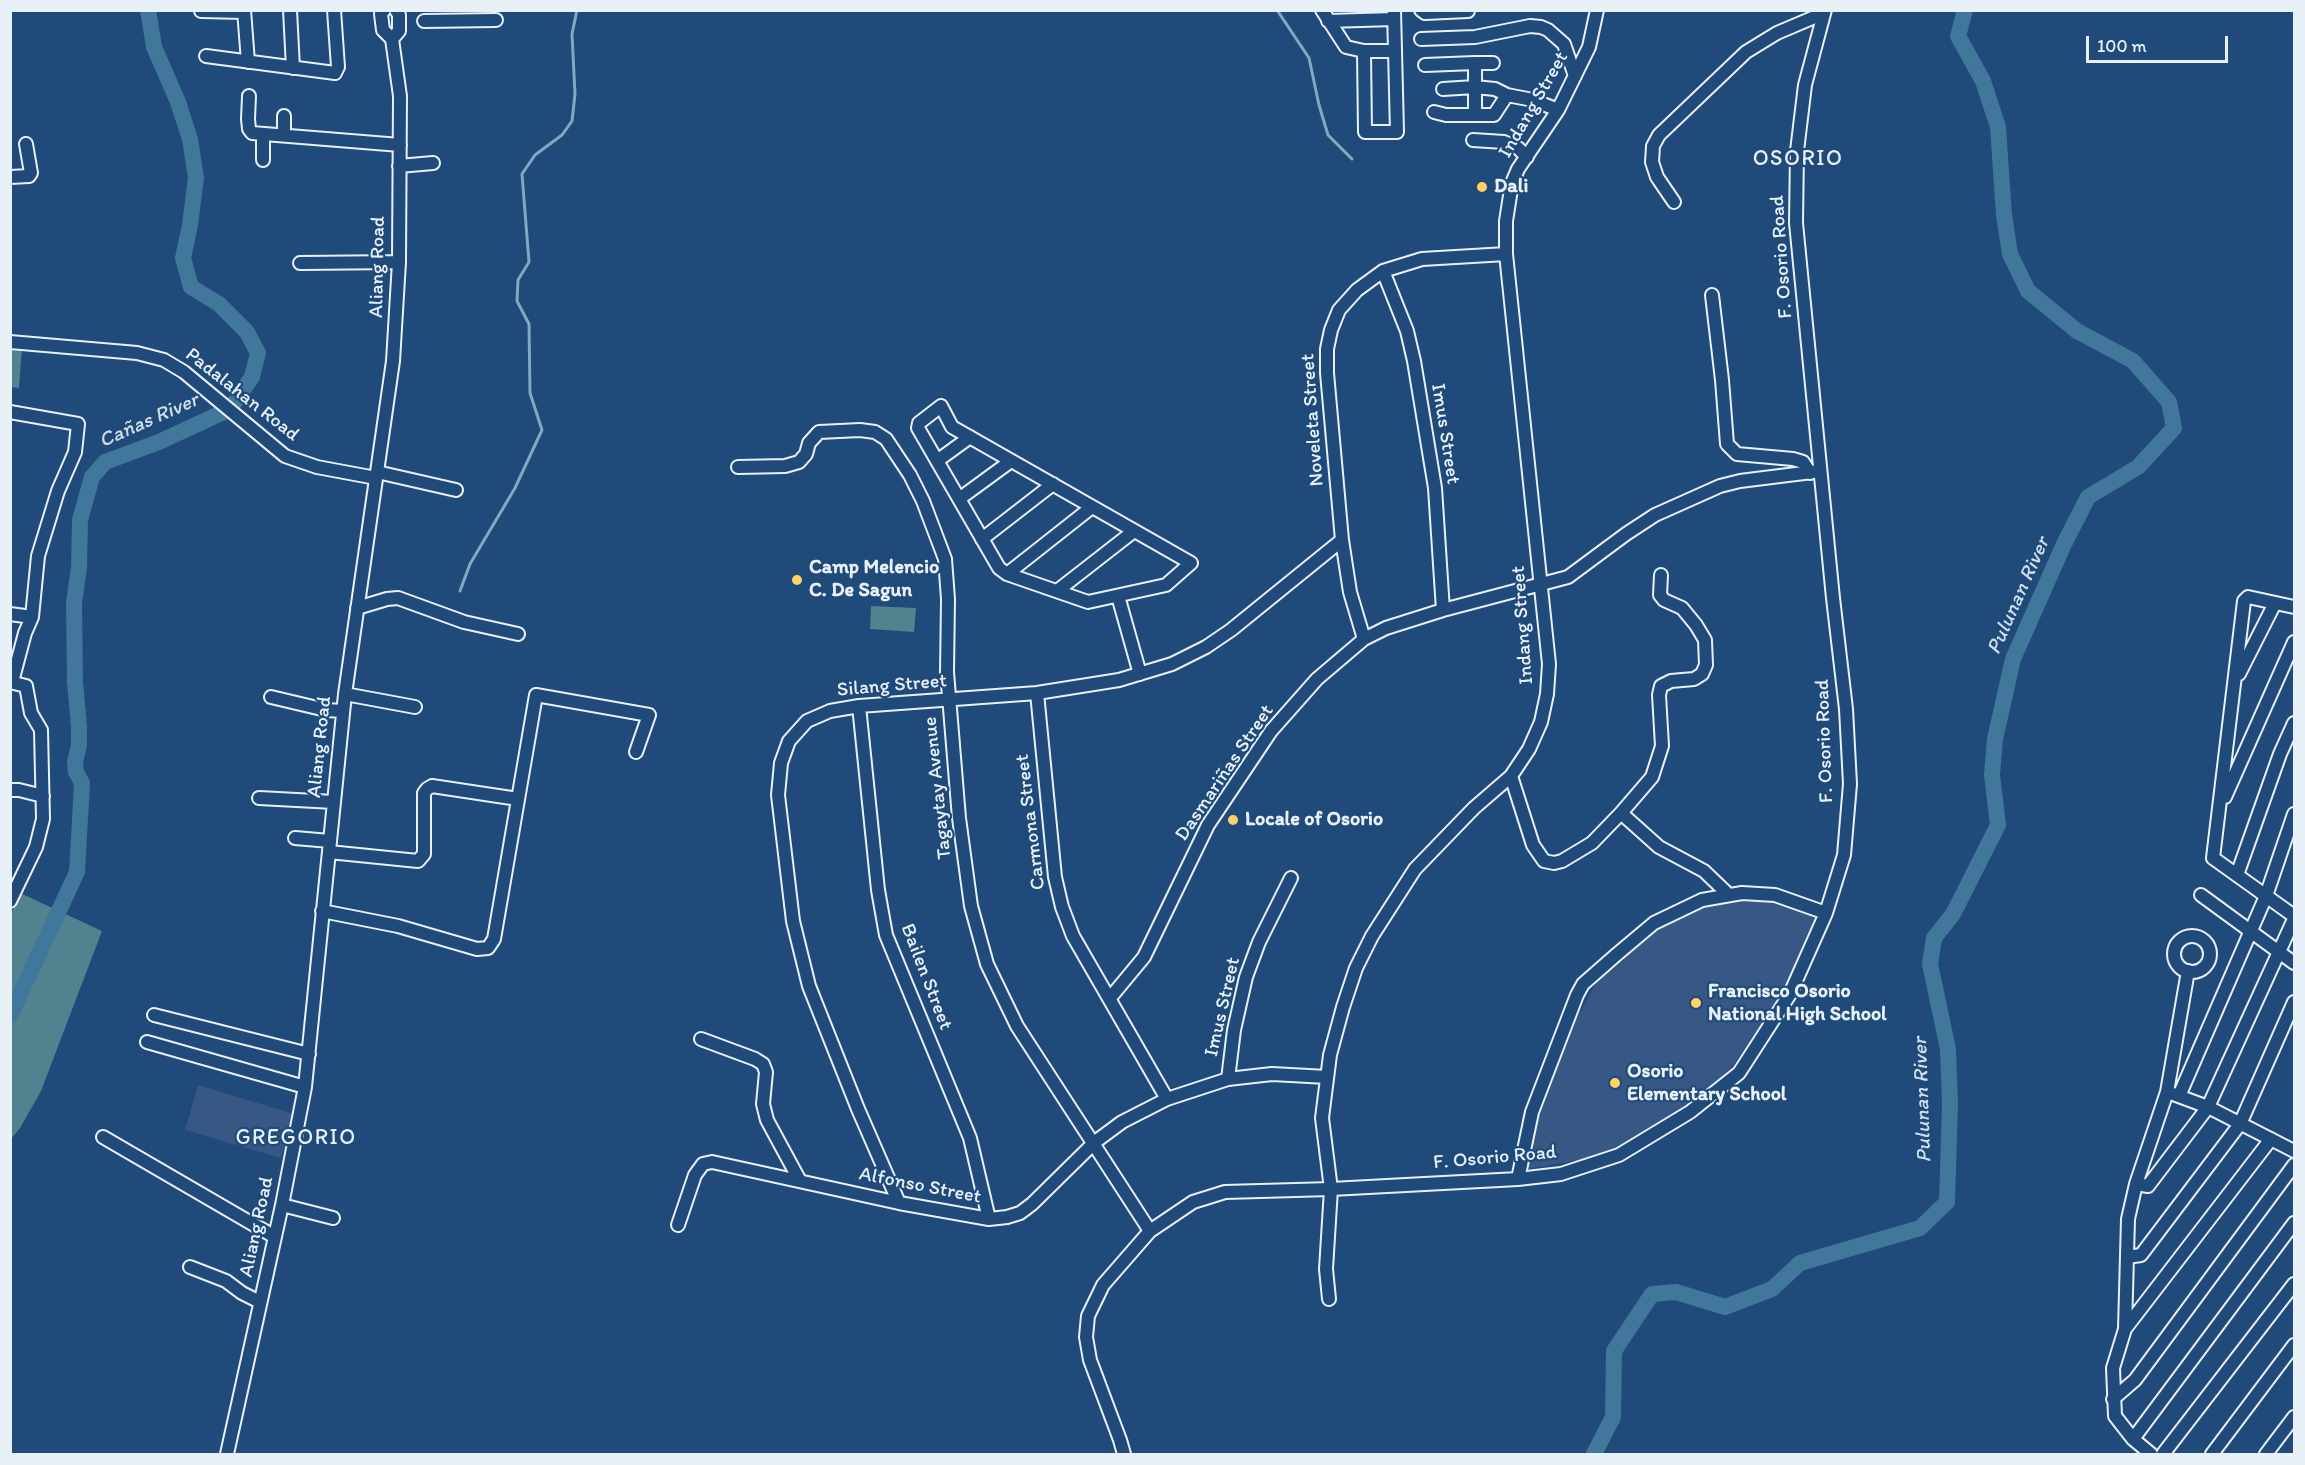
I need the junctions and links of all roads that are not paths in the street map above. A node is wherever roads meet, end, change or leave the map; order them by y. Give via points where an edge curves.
1 (290, 10) edge
2 (334, 10) edge
3 (384, 10) edge
4 (396, 10) edge
5 (1421, 10) edge
6 (1468, 10) edge
7 (1597, 10) edge
8 (201, 11) edge
9 (244, 11) edge
10 (1824, 12) edge
11 (1394, 15) edge
12 (438, 16) edge
13 (1325, 16) edge
14 (496, 20) dead end
15 (424, 21) dead end
16 (392, 39) junction
17 (1421, 39) dead end
18 (1364, 51) junction
19 (1395, 51) junction
20 (206, 56) dead end
21 (248, 62) junction
22 (1475, 63) junction
23 (1493, 63) dead end
24 (1425, 65) dead end
25 (293, 68) junction
26 (1575, 76) junction
27 (1475, 87) junction
28 (1443, 89) dead end
29 (1507, 95) junction
30 (249, 96) dead end
31 (1558, 110) junction
32 (1434, 112) dead end
33 (284, 116) dead end
34 (1475, 116) junction
35 (263, 134) junction
36 (284, 135) junction
37 (1473, 140) dead end
38 (26, 144) dead end
39 (400, 145) junction
40 (1527, 157) junction
41 (263, 160) dead end
42 (433, 163) dead end
43 (399, 166) junction
44 (10, 177) edge
45 (1674, 202) dead end
46 (1506, 254) junction
47 (399, 262) junction
48 (300, 263) dead end
49 (1383, 271) junction
50 (1712, 295) dead end
51 (10, 342) edge
52 (10, 412) edge
53 (970, 437) junction
54 (937, 461) junction
55 (1011, 461) junction
56 (738, 467) dead end
57 (1815, 472) junction
58 (377, 475) junction
59 (1053, 484) junction
60 (456, 490) dead end
61 (960, 499) junction
62 (1092, 507) junction
63 (1134, 531) junction
64 (982, 539) junction
65 (1342, 540) junction
66 (1007, 574) junction
67 (1661, 575) dead end
68 (1541, 583) junction
69 (1058, 591) junction
70 (1118, 596) junction
71 (2275, 603) junction
72 (357, 608) junction
73 (2295, 608) edge
74 (1443, 610) junction
75 (10, 614) edge
76 (32, 617) junction
77 (518, 634) dead end
78 (1364, 639) junction
79 (2295, 642) edge
80 (1140, 674) junction
81 (11, 682) edge
82 (2234, 682) junction
83 (1037, 693) junction
84 (345, 694) junction
85 (271, 697) dead end
86 (949, 700) junction
87 (859, 706) junction
88 (415, 707) dead end
89 (343, 711) junction
90 (2295, 723) edge
91 (636, 752) dead end
92 (1511, 777) junction
93 (10, 790) edge
94 (43, 796) junction
95 (259, 798) dead end
96 (518, 799) junction
97 (334, 802) junction
98 (2219, 812) junction
99 (1622, 813) junction
100 (2295, 814) edge
101 (295, 837) dead end
102 (329, 847) junction
103 (2237, 875) junction
104 (1291, 878) dead end
105 (1729, 895) junction
106 (2201, 895) dead end
107 (2266, 896) junction
108 (10, 901) edge
109 (322, 911) junction
110 (1826, 914) junction
111 (2295, 918) edge
112 (2250, 933) junction
113 (2279, 952) junction
114 (2295, 963) edge
115 (2188, 971) dead end
116 (1110, 998) junction
117 (2295, 1002) edge
118 (154, 1015) dead end
119 (700, 1039) dead end
120 (147, 1042) dead end
121 (309, 1054) junction
122 (1327, 1077) junction
123 (1228, 1079) junction
124 (305, 1086) junction
125 (2173, 1094) junction
126 (1167, 1099) junction
127 (2208, 1107) junction
128 (2240, 1124) junction
129 (103, 1137) dead end
130 (2271, 1139) junction
131 (1095, 1142) junction
132 (2295, 1151) edge
133 (2295, 1165) edge
134 (1518, 1179) junction
135 (800, 1181) junction
136 (2136, 1184) junction
137 (1331, 1189) junction
138 (899, 1203) junction
139 (282, 1205) junction
140 (333, 1218) dead end
141 (989, 1219) junction
142 (2295, 1223) edge
143 (678, 1225) dead end
144 (1150, 1231) junction
145 (275, 1237) junction
146 (2127, 1257) junction
147 (190, 1268) dead end
148 (2295, 1284) edge
149 (1329, 1299) dead end
150 (260, 1302) junction
151 (2125, 1329) junction
152 (2295, 1345) edge
153 (2113, 1399) junction
154 (2295, 1417) edge
155 (2133, 1439) junction
156 (227, 1455) edge
157 (1124, 1455) edge
158 (2151, 1455) edge
159 (2163, 1455) edge
160 (2212, 1455) edge
161 (2266, 1455) edge

1 - 25 street
2 - 25 street via 335,73
3 - 16 street via 383,30
4 - 16 street via 399,31
5 - 6 street
7 - 26 street, Indang Street via 1589,47
8 - 9 street
9 - 21 street
10 - 45 street via 1746,52 1659,135 1653,146 1652,162
10 - 57 street, F. Osorio Road via 1804,96 1797,151 1796,223
11 - 13 street
11 - 19 street
12 - 14 street
12 - 15 street
13 - 18 street via 1346,47
16 - 39 street, Aliang Road via 400,96
17 - 26 street via 1475,37 1541,27 1564,44
18 - 19 street
18 - 19 street via 1365,132 1397,132
20 - 21 street
21 - 25 street
22 - 23 street
22 - 24 street
22 - 27 street
26 - 31 street, Indang Street
27 - 28 street
27 - 29 street
27 - 34 street
29 - 31 street
29 - 34 street via 1494,115
30 - 35 street via 249,129
31 - 40 street, Indang Street
32 - 34 street
33 - 36 street
35 - 36 street
35 - 41 street
36 - 39 street
37 - 40 street via 1504,142
38 - 44 street via 32,173
39 - 43 street, Aliang Road
40 - 46 street, Indang Street via 1518,169 1509,200
42 - 43 street
43 - 47 street, Aliang Road
46 - 49 street, Noveleta Street via 1422,259
46 - 68 street, Indang Street
47 - 48 street
47 - 58 street, Aliang Road via 393,361
49 - 65 street, Noveleta Street via 1357,290 1339,310 1327,349
49 - 74 street, Imus Street via 1407,331 1414,361 1435,488
50 - 57 street via 1727,444 1737,454 1793,459
51 - 58 street, Padalahan Road via 146,355 168,361 280,454 317,467
52 - 76 street via 78,424 75,452 58,490 38,556
53 - 54 street
53 - 54 street via 952,427 941,406 918,428
53 - 55 street
54 - 61 street
55 - 59 street
55 - 61 street
56 - 86 street, Tagaytay Avenue via 799,462 819,432 860,430 875,432 886,439 923,501 945,559
57 - 68 street, Dasmariñas Street via 1720,486 1655,515 1571,576
57 - 110 street, F. Osorio Road via 1846,709 1850,784 1844,855
58 - 60 street, Padalahan Road
58 - 72 street, Aliang Road
59 - 62 street
59 - 64 street
61 - 64 street
62 - 63 street
62 - 66 street
63 - 69 street
63 - 70 street via 1191,563 1166,585
64 - 66 street via 999,568
65 - 78 street, Noveleta Street via 1350,592
65 - 80 street, Silang Street via 1206,647
66 - 69 street
67 - 99 street via 1660,595 1682,608 1705,640 1706,665 1694,679 1661,686 1662,746 1652,777
68 - 74 street, Dasmariñas Street
68 - 92 street, Indang Street via 1549,664 1547,694 1541,722
69 - 70 street via 1088,602
70 - 80 street
71 - 73 street
71 - 82 street
71 - 82 street via 2248,597 2244,601
72 - 77 street via 398,598 464,622
72 - 84 street, Aliang Road
74 - 78 street, Dasmariñas Street
75 - 76 street
76 - 81 street
78 - 116 street, Dasmariñas Street via 1317,679 1271,731 1208,825 1144,957
79 - 98 street
80 - 83 street, Silang Street
81 - 94 street via 28,688 31,713 41,730
82 - 98 street
83 - 86 street, Silang Street
83 - 116 street, Carmona Street via 1055,877 1062,908 1073,936
84 - 88 street
84 - 89 street, Aliang Road
85 - 89 street
86 - 87 street, Silang Street
86 - 131 street, Tagaytay Avenue via 968,884 987,964 1017,1026
87 - 138 street, Silang Street via 830,711 807,721 789,741 781,763 778,795 793,921 809,986
87 - 141 street, Bailen Street via 886,935 970,1138
89 - 97 street, Aliang Road
90 - 103 street
91 - 96 street via 649,715 536,695
92 - 99 street via 1533,845 1544,861 1562,861 1592,843
92 - 122 street, Indang Street via 1474,807 1415,869 1372,936 1343,1006
93 - 94 street
94 - 108 street via 43,819 36,847
95 - 97 street
96 - 102 street via 432,786 427,789 424,854 418,861
96 - 109 street via 494,939 488,948 477,949 398,926
97 - 102 street, Aliang Road
98 - 103 street via 2213,858
99 - 105 street via 1659,847 1704,871
100 - 107 street
101 - 102 street
102 - 109 street, Aliang Road
103 - 107 street
104 - 123 street, Imus Street via 1246,977
105 - 110 street via 1775,896
105 - 134 street via 1702,900 1654,923 1583,984 1532,1112
106 - 112 street
107 - 111 street
107 - 112 street
109 - 121 street, Aliang Road
110 - 134 street, F. Osorio Road via 1790,994 1739,1073 1690,1112 1619,1155 1561,1174
111 - 113 street
112 - 113 street
112 - 125 street
113 - 114 street
113 - 127 street
115 - 125 street
116 - 126 street, Carmona Street
117 - 128 street
118 - 121 street
119 - 135 street via 763,1064 767,1120
120 - 124 street
121 - 124 street, Aliang Road
122 - 123 street, Alfonso Street via 1272,1074
122 - 137 street, Indang Street via 1322,1118
123 - 126 street, Alfonso Street
124 - 139 street, Aliang Road
125 - 127 street
125 - 136 street
126 - 131 street, Alfonso Street via 1122,1122
127 - 128 street
127 - 136 street via 2148,1186
128 - 130 street
128 - 146 street via 2141,1255
129 - 145 street
130 - 132 street
130 - 151 street
131 - 141 street, Alfonso Street via 1020,1213
131 - 144 street, Tagaytay Avenue
133 - 153 street via 2135,1380
134 - 137 street, F. Osorio Road
135 - 138 street, Alfonso Street
135 - 143 street, Alfonso Street via 712,1162 703,1164 695,1175
136 - 146 street via 2128,1219
137 - 144 street, F. Osorio Road via 1225,1192 1193,1202
137 - 149 street, Indang Street via 1326,1269
138 - 141 street, Alfonso Street
139 - 140 street
139 - 145 street, Aliang Road
142 - 155 street
144 - 157 street, F. Osorio Road via 1103,1285 1088,1316 1090,1360
145 - 150 street, Aliang Road
146 - 151 street
147 - 150 street via 226,1281
148 - 159 street
150 - 156 street, Aliang Road
151 - 153 street via 2113,1368
152 - 160 street
153 - 155 street via 2115,1416
154 - 161 street
155 - 158 street

